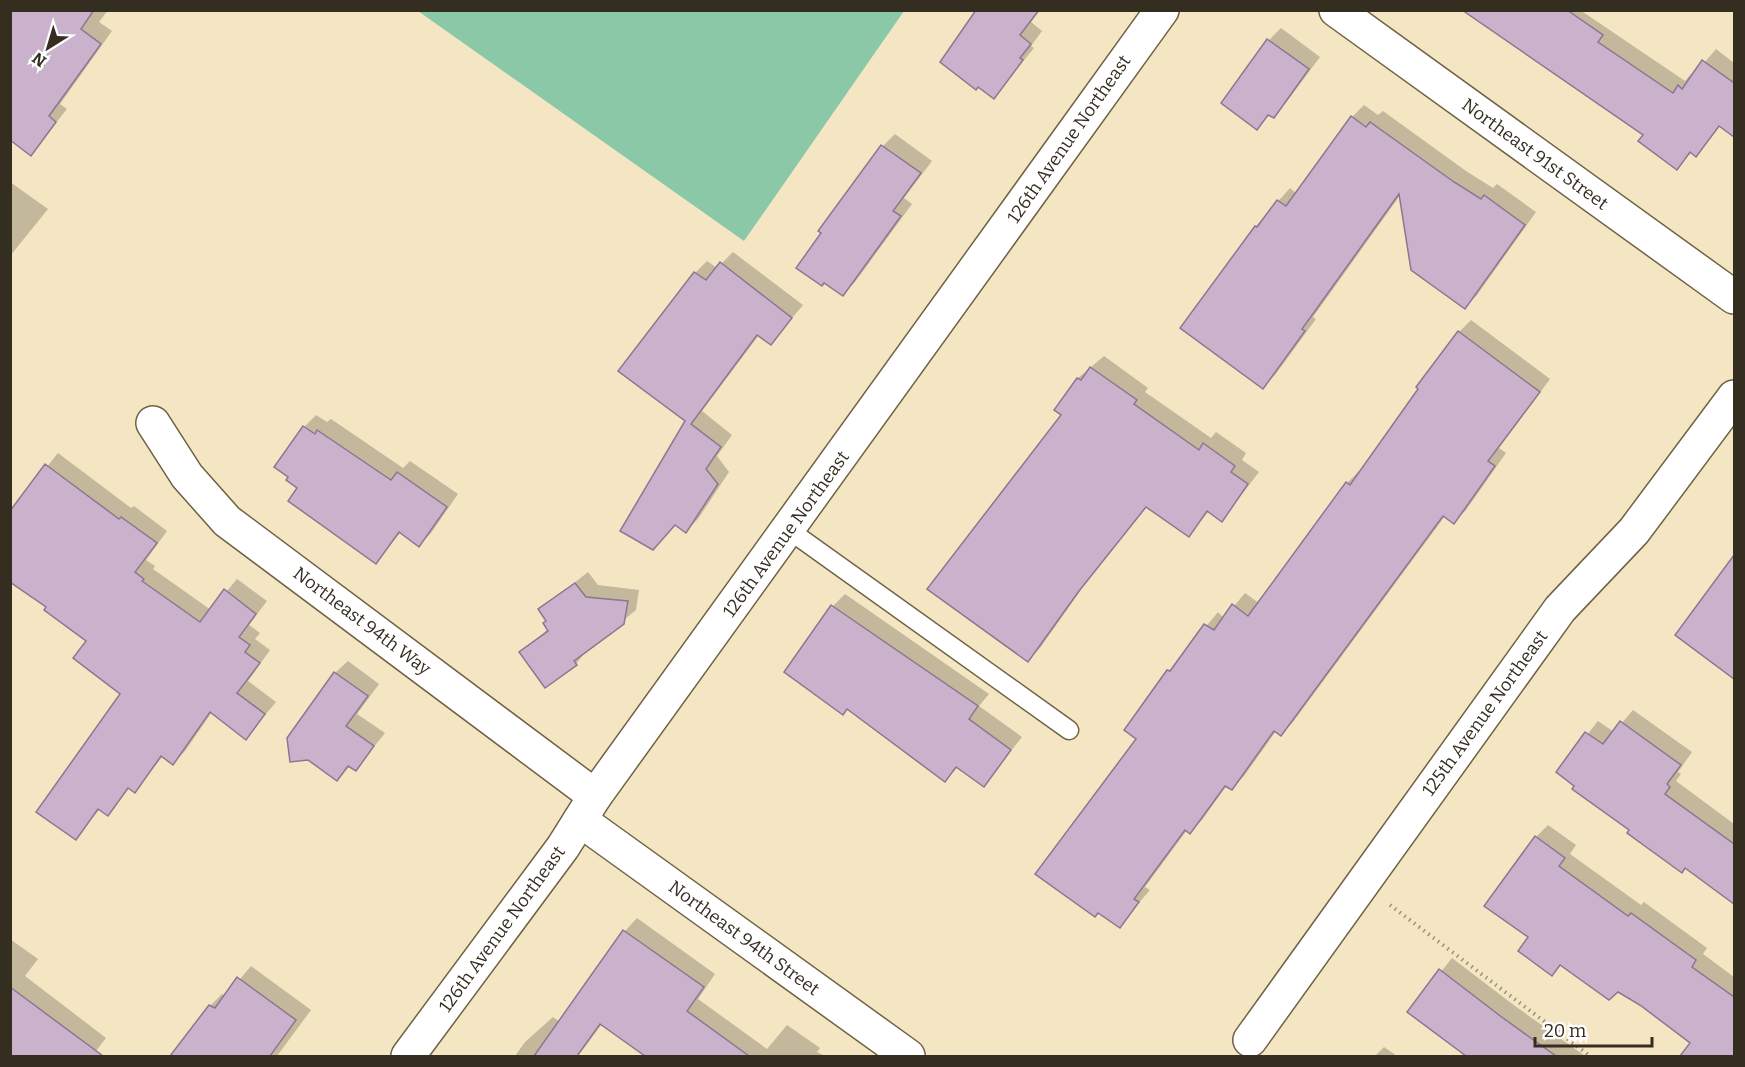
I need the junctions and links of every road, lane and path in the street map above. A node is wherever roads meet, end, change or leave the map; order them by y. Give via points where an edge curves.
1 (1162, 10) edge
2 (1336, 10) edge
3 (1734, 297) edge
4 (1734, 398) edge
5 (153, 423) dead end
6 (789, 530) junction
7 (1069, 730) dead end
8 (587, 808) junction
9 (1388, 904) dead end
10 (1250, 1040) dead end
11 (408, 1056) edge
12 (908, 1056) edge
13 (1590, 1056) edge

1 - 6 street, 126th Avenue Northeast
2 - 3 street, Northeast 91st Street
4 - 10 street, 125th Avenue Northeast via 1634,531 1560,609
5 - 8 street, Northeast 94th Way via 187,476 227,521
6 - 7 lane
6 - 8 street, 126th Avenue Northeast
8 - 11 street, 126th Avenue Northeast
8 - 12 street, Northeast 94th Street
9 - 13 path

